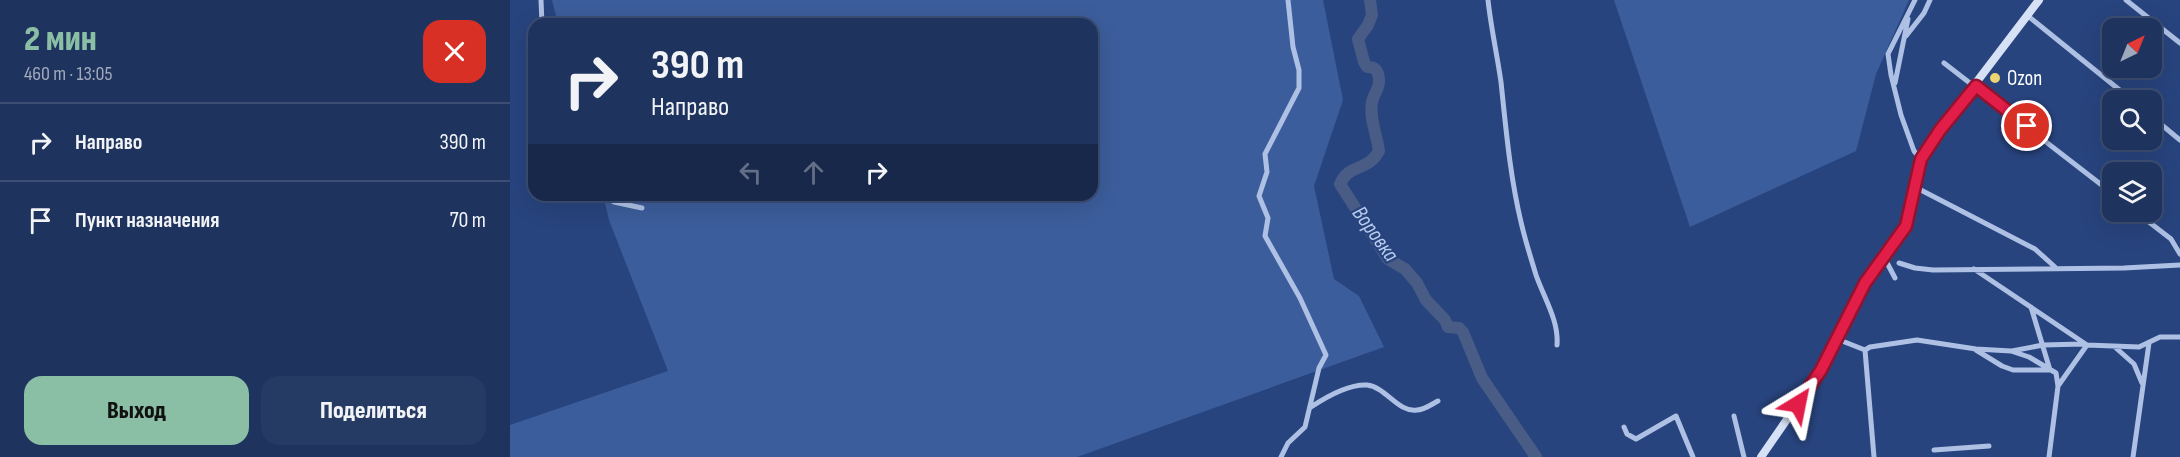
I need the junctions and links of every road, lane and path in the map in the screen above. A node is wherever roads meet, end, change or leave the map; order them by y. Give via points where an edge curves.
1 (541, 0) edge
2 (1288, 0) edge
3 (1488, 0) edge
4 (1915, 0) edge
5 (1930, 0) edge
6 (2039, 0) edge
7 (2126, 0) edge
8 (1908, 14) junction
9 (2028, 15) junction
10 (542, 18) edge
11 (1905, 38) junction
12 (2180, 43) edge
13 (1944, 63) dead end
14 (1895, 85) junction
15 (1976, 86) junction
16 (2120, 90) edge
17 (2162, 125) edge
18 (2180, 140) edge
19 (1921, 159) junction
20 (2102, 185) edge
21 (1916, 187) junction
22 (613, 201) edge
23 (642, 208) dead end
24 (2149, 222) edge
25 (2180, 254) edge
26 (1884, 257) junction
27 (1899, 263) dead end
28 (2180, 265) edge
29 (2055, 267) junction
30 (1973, 268) junction
31 (1895, 278) dead end
32 (2031, 307) junction
33 (2180, 337) edge
34 (1837, 339) junction
35 (2149, 343) junction
36 (1557, 345) dead end
37 (2043, 345) junction
38 (2087, 345) junction
39 (2113, 346) junction
40 (1976, 349) junction
41 (1865, 350) junction
42 (2011, 351) junction
43 (2050, 370) junction
44 (2142, 384) junction
45 (2058, 386) junction
46 (1438, 401) dead end
47 (1311, 407) junction
48 (1734, 416) dead end
49 (1624, 427) dead end
50 (1989, 446) dead end
51 (1934, 450) dead end
52 (1281, 457) edge
53 (1693, 457) edge
54 (1744, 457) edge
55 (1761, 457) edge
56 (1874, 457) edge
57 (2049, 457) edge
58 (2133, 457) edge

1 - 10 street
2 - 47 street via 1299,88 1265,154 1267,172 1259,196 1268,218 1265,236 1326,354
3 - 36 street via 1521,223 1555,322
4 - 8 street
5 - 11 street
6 - 9 street
7 - 12 street
8 - 11 street
8 - 14 street via 1888,54
9 - 15 street
9 - 16 street
11 - 14 street
13 - 15 street
14 - 19 street via 1901,115 1914,151
15 - 19 street
15 - 20 street
17 - 18 street
19 - 21 street
21 - 26 street via 1906,226
21 - 29 street via 2035,249
22 - 23 street
24 - 25 street via 2171,239
26 - 31 street
26 - 34 street via 1865,283
27 - 30 street via 1933,270
28 - 29 street
29 - 30 street
30 - 32 street
32 - 37 street
32 - 38 street
33 - 35 street via 2160,337
34 - 41 street
34 - 55 street via 1821,370
35 - 39 street via 2139,347
35 - 44 street
37 - 38 street
37 - 42 street
37 - 43 street
38 - 39 street
38 - 45 street
39 - 44 street via 2134,364
40 - 41 street via 1917,340
40 - 42 street
40 - 43 street via 2013,370
41 - 56 street
42 - 43 street
43 - 45 street via 2056,373
44 - 58 street
45 - 57 street
46 - 47 street via 1417,411 1404,408 1369,385 1350,388
47 - 52 street via 1305,427 1288,443
48 - 54 street
49 - 53 street via 1636,439 1676,416
50 - 51 street

